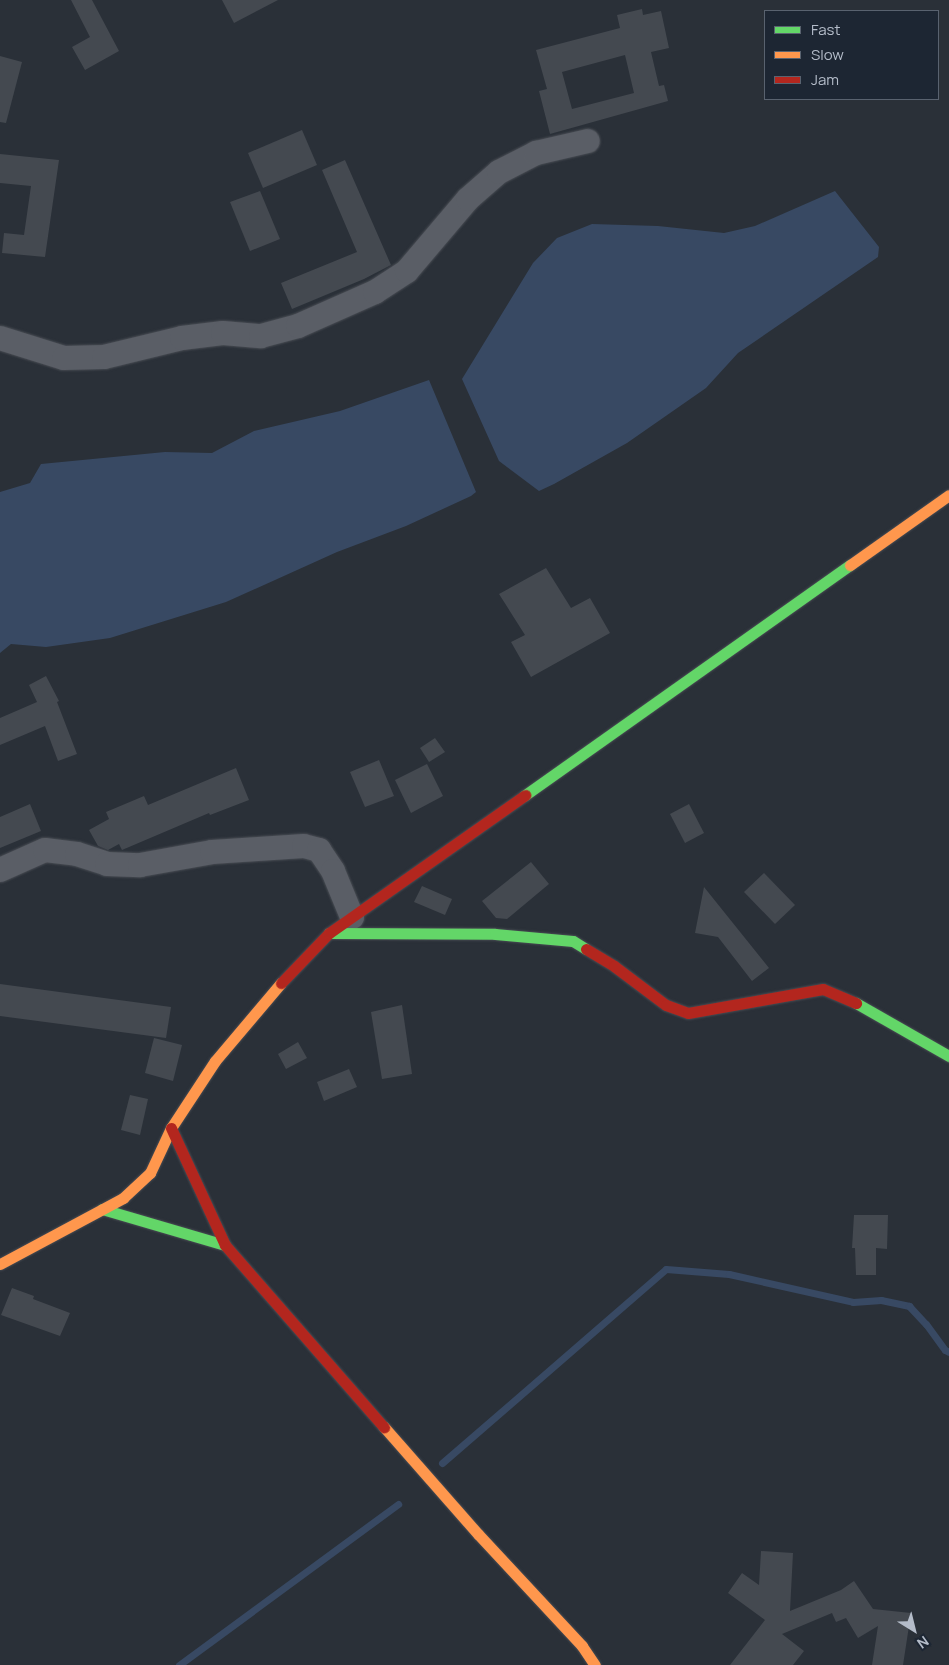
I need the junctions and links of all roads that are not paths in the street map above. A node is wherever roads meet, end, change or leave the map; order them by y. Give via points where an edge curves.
1 (588, 141) dead end
2 (0, 338) edge
3 (949, 495) edge
4 (0, 870) edge
5 (352, 917) junction
6 (329, 933) junction
7 (949, 1056) edge
8 (171, 1128) junction
9 (102, 1209) junction
10 (226, 1245) junction
11 (0, 1264) edge
12 (594, 1665) edge

1 - 2 street via 536,153 499,172 468,199 407,271 375,292 298,326 261,336 223,333 182,338 104,357 64,358
3 - 5 main road
4 - 5 street via 45,850 76,854 107,864 140,865 212,852 304,846 319,850 333,871
5 - 6 main road
6 - 7 main road via 495,934 573,941 614,966 666,1005 688,1013 823,989 850,999
6 - 8 main road via 264,1001 215,1061
8 - 9 main road via 150,1173 123,1198
8 - 10 main road
9 - 10 main road
9 - 11 main road
10 - 12 main road via 478,1534 582,1646

